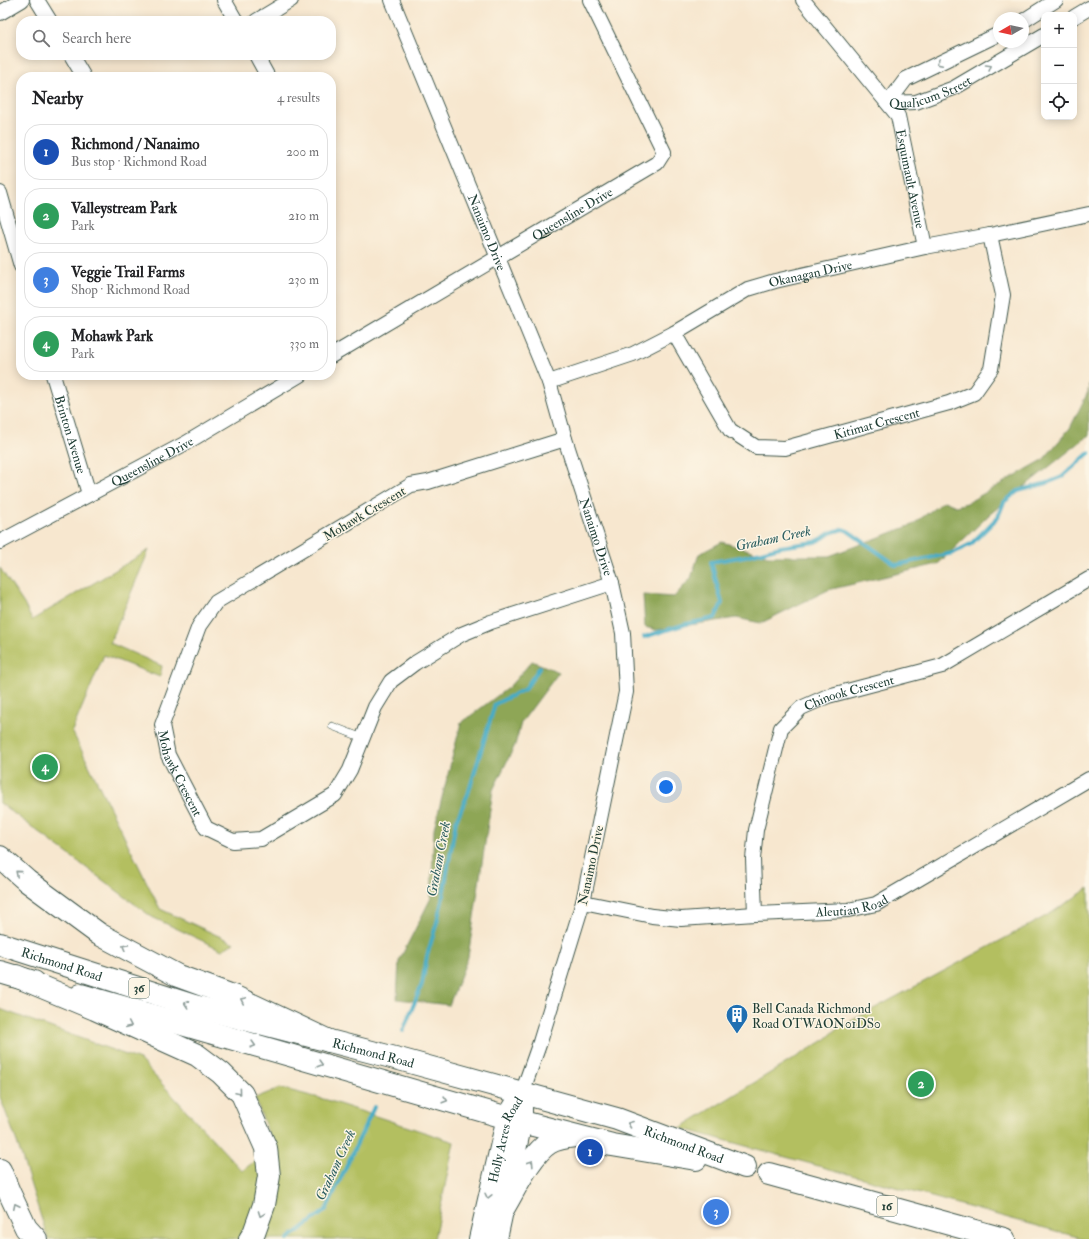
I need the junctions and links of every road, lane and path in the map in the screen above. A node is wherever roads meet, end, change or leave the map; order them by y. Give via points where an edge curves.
1 (22, 0) edge
2 (37, 0) edge
3 (224, 0) edge
4 (291, 0) edge
5 (392, 0) edge
6 (590, 0) edge
7 (803, 0) edge
8 (1056, 0) edge
9 (1089, 8) edge
10 (0, 13) edge
11 (1077, 15) edge
12 (47, 16) edge
13 (233, 16) edge
14 (264, 16) edge
15 (1029, 17) edge
16 (993, 37) edge
17 (1041, 37) edge
18 (73, 60) edge
19 (259, 60) edge
20 (81, 72) edge
21 (265, 72) edge
22 (888, 103) junction
23 (0, 193) edge
24 (1089, 214) edge
25 (990, 236) junction
26 (925, 247) junction
27 (16, 249) edge
28 (498, 257) junction
29 (674, 333) junction
30 (336, 353) edge
31 (55, 380) edge
32 (292, 380) edge
33 (549, 382) junction
34 (565, 439) junction
35 (89, 494) junction
36 (0, 542) edge
37 (1089, 579) edge
38 (612, 583) junction
39 (332, 726) dead end
40 (363, 738) junction
41 (1089, 779) edge
42 (0, 857) edge
43 (583, 902) junction
44 (755, 914) junction
45 (0, 944) edge
46 (8, 974) edge
47 (329, 1041) junction
48 (522, 1093) junction
49 (514, 1120) junction
50 (575, 1136) junction
51 (745, 1167) junction
52 (0, 1170) edge
53 (769, 1174) joint
54 (503, 1209) junction
55 (36, 1239) edge
56 (250, 1239) edge
57 (479, 1239) edge
58 (497, 1239) edge
59 (1004, 1239) edge

1 - 10 street
2 - 12 street
3 - 13 street
4 - 14 street
5 - 28 street, Nanaimo Drive
6 - 28 street, Queensline Drive via 664,152 657,163
7 - 22 street, Esquimault Avenue
8 - 15 street
9 - 11 street
16 -> 22 street, Qualicum Street via 906,79
22 -> 17 street, Qualicum Street via 916,102 954,88
18 - 20 street
19 - 21 street
22 - 26 street, Esquimault Avenue via 898,116
23 - 27 street
24 - 25 street, Okanagan Drive
25 - 26 street, Okanagan Drive
25 - 29 street, Kitimat Crescent via 1003,295 991,369 974,393 948,403 785,448 756,447 730,430
26 - 29 street, Okanagan Drive via 748,289
28 - 30 street, Queensline Drive
28 - 33 street, Nanaimo Drive
29 - 33 street, Okanagan Drive via 633,354
31 - 35 street, Brinton Avenue
32 - 35 street, Queensline Drive via 186,443
33 - 34 street, Nanaimo Drive
34 - 38 street, Nanaimo Drive
34 - 40 street, Mohawk Crescent via 411,485 216,602 199,626 162,725 168,755 206,828 233,841 261,839 335,795 350,770
35 - 36 street, Queensline Drive
37 - 44 street, Chinook Crescent via 942,666 828,696 801,708 781,728 756,830 752,859
38 - 40 street, Mohawk Crescent via 491,622 462,634 415,662 391,681 375,707
38 - 43 street, Nanaimo Drive via 623,633 626,692
39 - 40 lane
41 - 44 street, Aleutian Road via 876,904 848,910
47 -> 42 main road via 233,996 178,976 99,934
43 - 44 street, Aleutian Road via 652,916 681,919
43 - 48 street, Nanaimo Drive
47 -> 45 main road, Richmond Road / 36 via 194,1006
46 -> 49 main road, Richmond Road / 36
46 -> 56 main road via 95,1009 197,1056 221,1073 242,1094 266,1148 269,1176 264,1205
47 - 48 main road, Richmond Road / 36
48 - 49 main road, Holly Acres Road
51 -> 48 main road, Richmond Road / 16 via 617,1119
49 - 50 main road, Richmond Road / 16
49 - 54 main road, Holly Acres Road
49 -> 57 main road, Holly Acres Road
50 - 51 main road, Richmond Road / 16 via 612,1145
54 -> 50 main road via 529,1165 543,1148 556,1140
51 - 53 main road, Richmond Road / 16
55 -> 52 main road via 26,1228
53 - 59 main road, Richmond Road / 16
54 - 58 main road, Holly Acres Road

